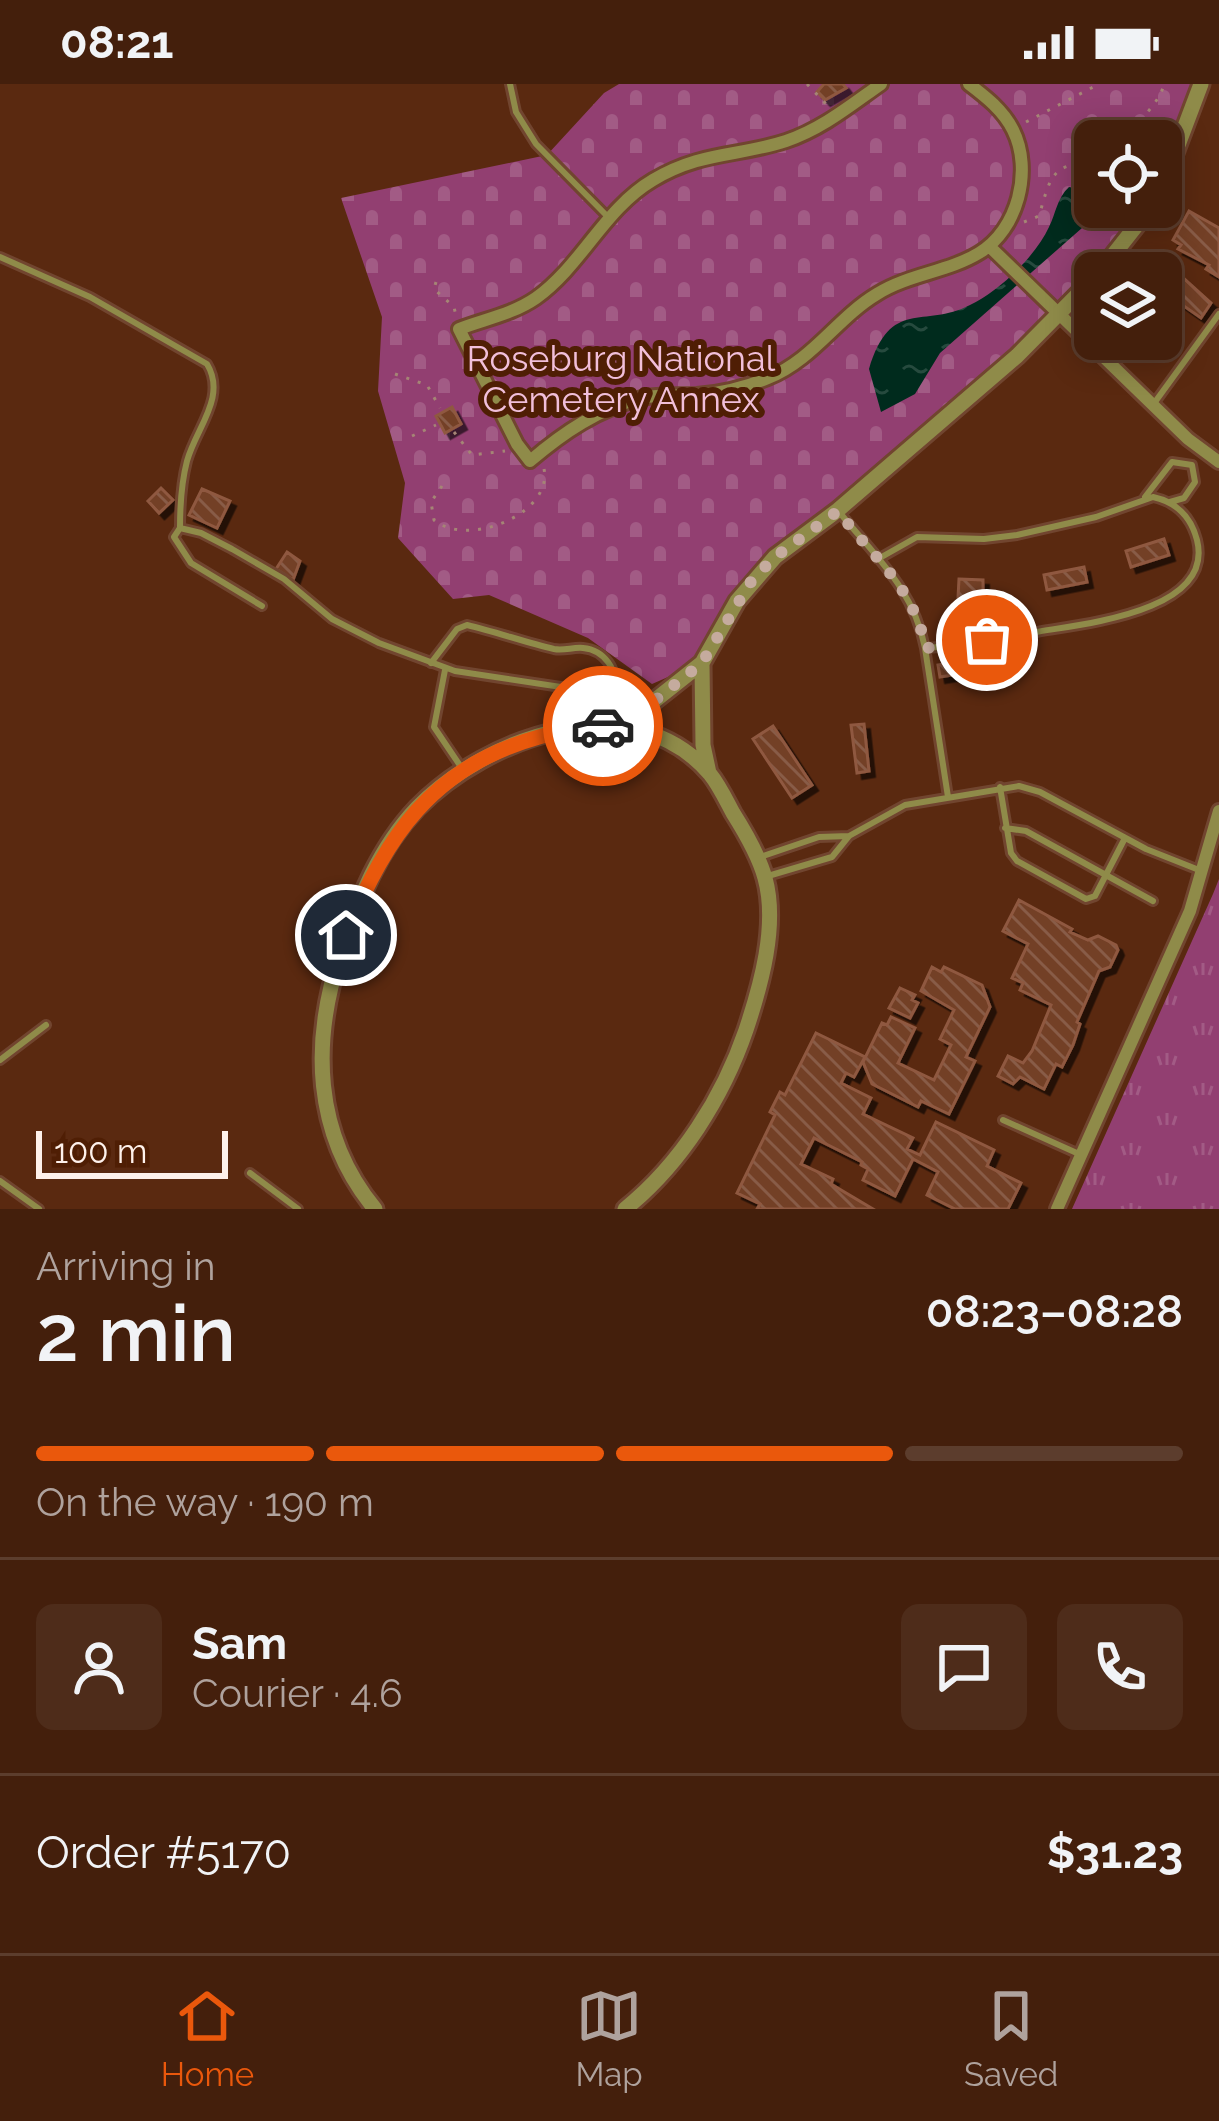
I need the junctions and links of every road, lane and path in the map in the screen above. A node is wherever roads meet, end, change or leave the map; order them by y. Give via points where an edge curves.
1 (510, 84) edge
2 (807, 84) edge
3 (881, 84) edge
4 (969, 84) edge
5 (1099, 84) edge
6 (1164, 84) edge
7 (1202, 84) edge
8 (836, 103) dead end
9 (1138, 120) edge
10 (1013, 130) junction
11 (1182, 136) edge
12 (1074, 165) edge
13 (1011, 217) junction
14 (609, 218) junction
15 (1134, 228) edge
16 (989, 246) junction
17 (1115, 252) edge
18 (0, 256) edge
19 (436, 282) dead end
20 (1074, 300) edge
21 (1219, 314) edge
22 (1059, 316) junction
23 (459, 329) junction
24 (395, 374) dead end
25 (1153, 405) junction
26 (440, 408) dead end
27 (436, 425) dead end
28 (454, 432) dead end
29 (412, 436) dead end
30 (517, 444) junction
31 (537, 455) junction
32 (1219, 462) edge
33 (442, 486) dead end
34 (1143, 500) junction
35 (1170, 502) junction
36 (838, 511) junction
37 (180, 528) junction
38 (878, 559) junction
39 (262, 606) dead end
40 (926, 648) junction
41 (431, 663) junction
42 (702, 663) junction
43 (445, 669) junction
44 (620, 728) junction
45 (464, 770) junction
46 (709, 772) junction
47 (1000, 787) junction
48 (947, 797) junction
49 (1219, 812) edge
50 (1005, 828) junction
51 (849, 836) junction
52 (1126, 838) junction
53 (756, 858) junction
54 (1202, 871) junction
55 (1106, 875) junction
56 (765, 877) junction
57 (1153, 901) dead end
58 (46, 1025) dead end
59 (0, 1060) edge
60 (1004, 1120) dead end
61 (1082, 1155) junction
62 (250, 1173) dead end
63 (0, 1181) edge
64 (39, 1209) edge
65 (298, 1209) edge
66 (375, 1209) edge
67 (626, 1209) edge
68 (1058, 1209) edge

1 - 14 lane via 536,144
2 - 8 path via 824,103
3 - 14 street via 801,135 685,163
4 - 10 street
5 - 10 path
6 - 9 path
7 - 11 street
10 - 13 street via 1022,182
12 - 13 path via 1052,176 1037,219
13 - 16 street
14 - 23 street via 536,298
15 - 17 street
16 - 22 street
16 - 31 street via 880,292 781,373 717,393 608,409
18 - 37 lane via 207,364 215,394 188,458
19 - 23 path
20 - 22 street
21 - 25 lane
22 - 25 street
22 - 36 street
23 - 30 street
24 - 26 path via 427,386
25 - 32 street
27 - 29 path
28 - 30 path via 472,455
30 - 31 street via 530,461
31 - 33 path via 547,475 538,495 484,529 450,530 434,520 430,502
34 - 35 lane
34 - 35 lane via 1172,462 1184,460 1195,482
34 - 38 lane via 1017,535 917,537
35 - 40 lane via 1188,520 1198,548 1190,578 1160,602 1102,620
36 - 38 lane
36 - 42 street via 752,580
37 - 39 lane via 174,537 191,563
37 - 41 lane via 284,579 353,632
38 - 40 lane via 907,593
40 - 48 lane
41 - 43 lane
41 - 43 lane via 467,625 560,650 585,647 616,677 612,689 594,692
42 - 44 street
42 - 46 street
43 - 45 lane via 434,728
44 - 45 street via 542,736
44 - 46 street via 673,745
45 - 66 street via 417,809 380,858 323,1012 325,1105 351,1177
46 - 53 street
47 - 48 lane
47 - 50 lane
47 - 52 lane via 1030,788
48 - 51 lane via 905,805
49 - 54 street
50 - 55 lane via 1027,831
50 - 55 lane via 1017,861 1083,897 1093,898
51 - 53 lane
51 - 56 lane via 832,857
52 - 54 lane
52 - 55 lane
53 - 56 street
54 - 61 street
55 - 57 lane
56 - 67 street via 763,965 737,1057 695,1131
58 - 59 lane
60 - 61 lane
61 - 68 street
62 - 65 lane
63 - 64 lane

